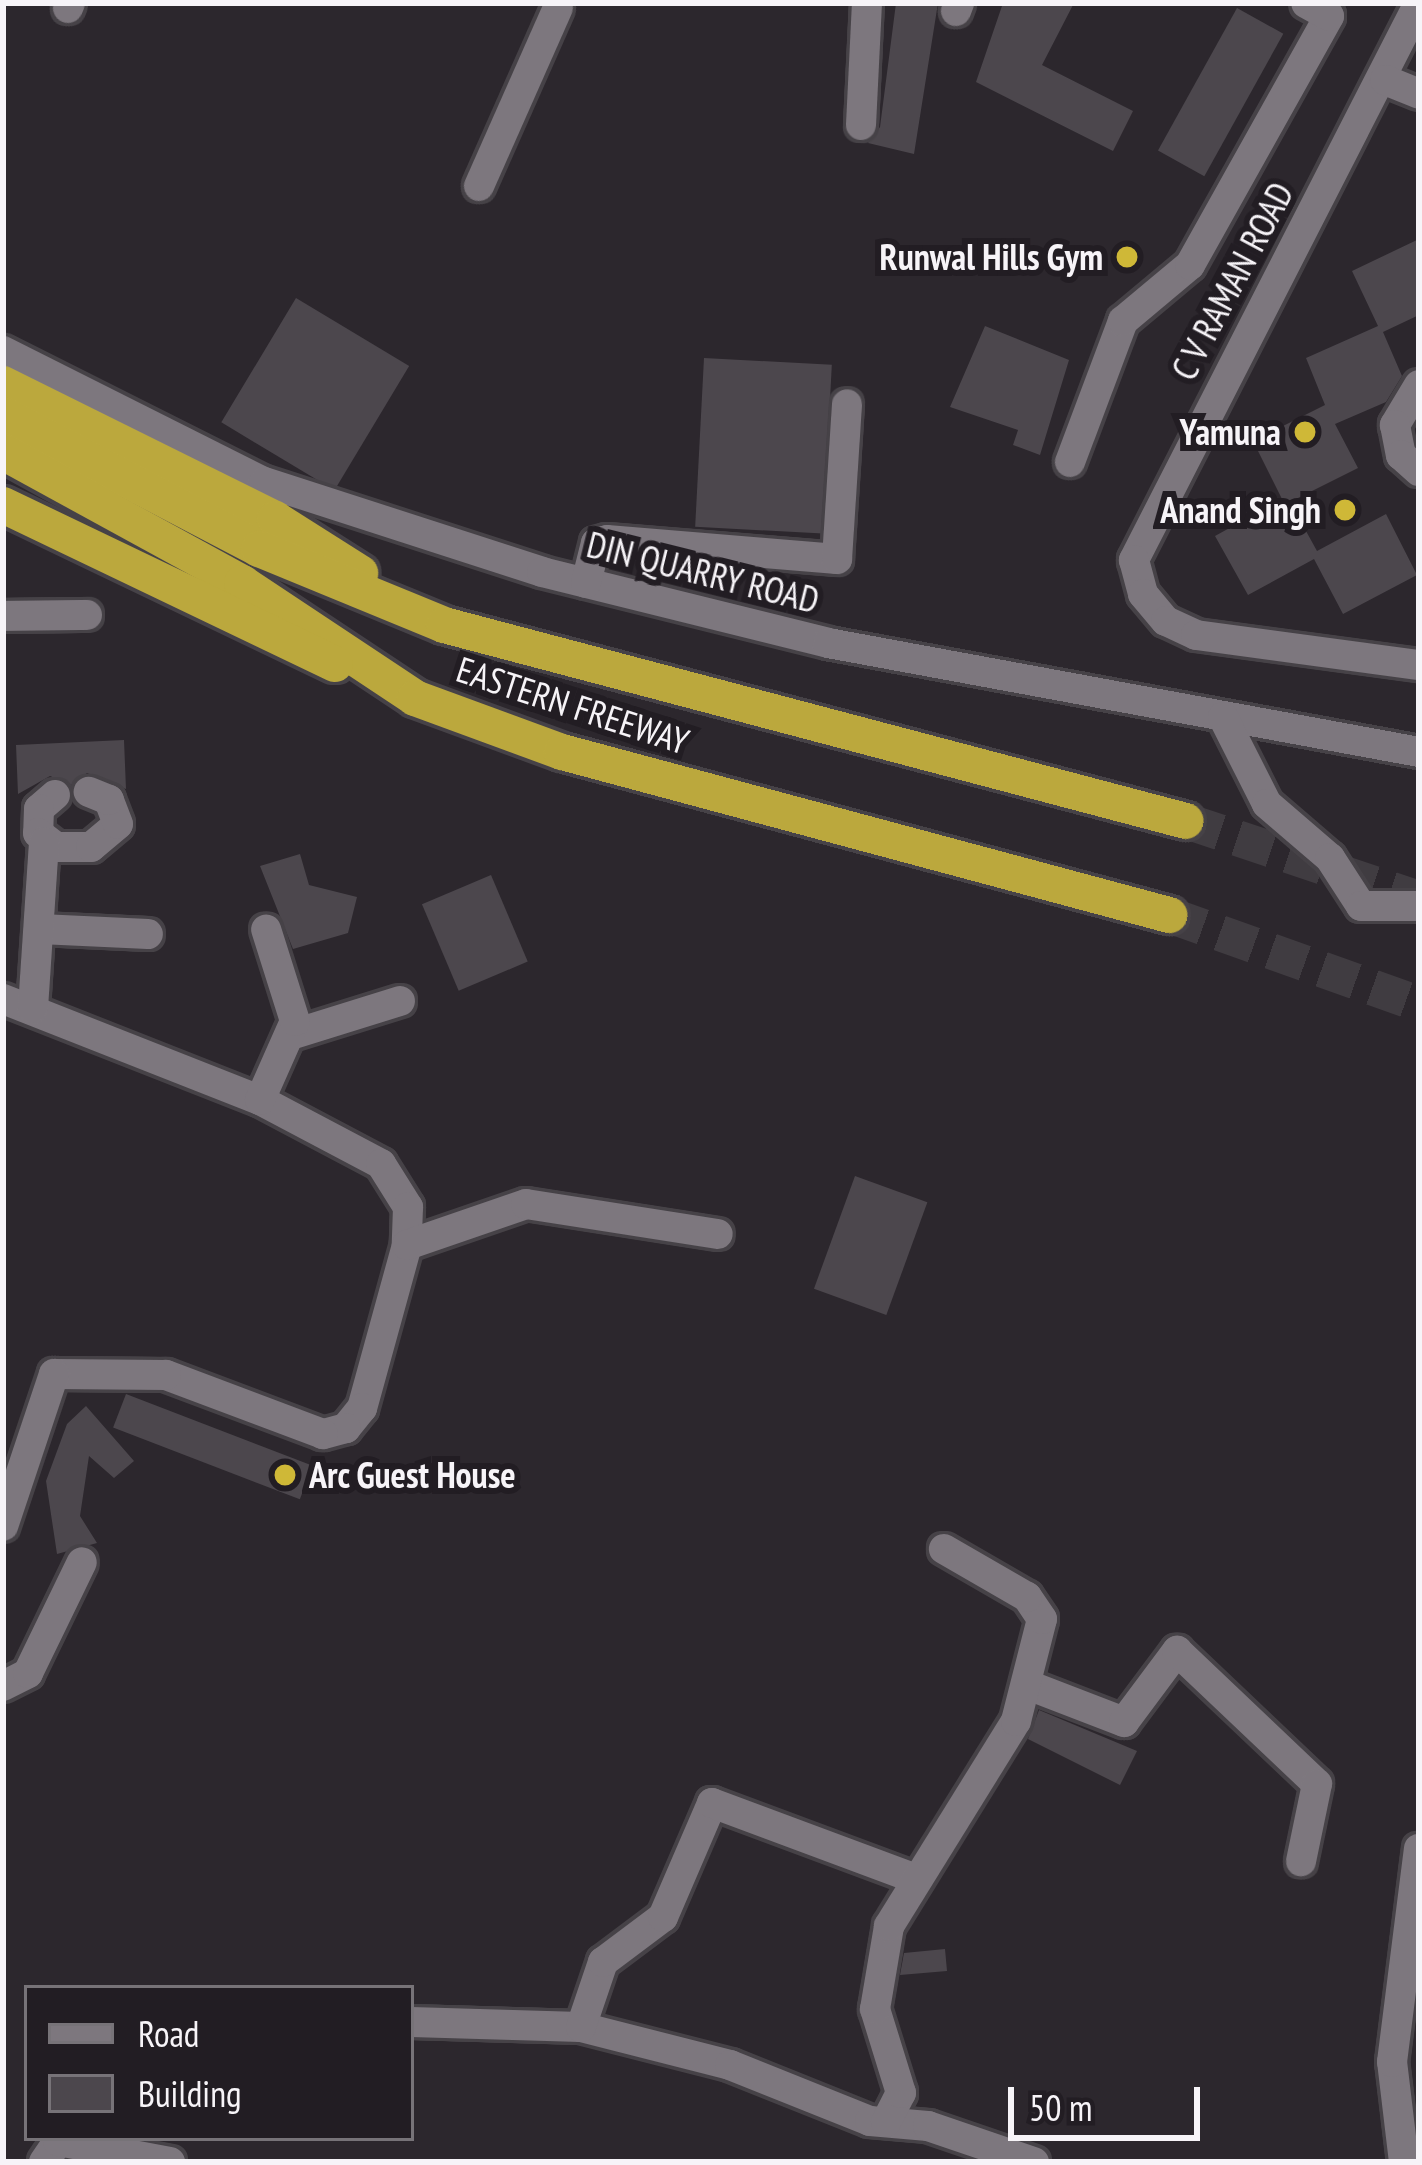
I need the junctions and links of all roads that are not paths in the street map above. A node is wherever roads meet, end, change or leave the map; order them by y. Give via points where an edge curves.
1 (867, 3) edge
2 (1306, 3) edge
3 (1419, 3) edge
4 (566, 5) edge
5 (1384, 80) junction
6 (1419, 94) edge
7 (861, 125) dead end
8 (479, 186) dead end
9 (3, 351) edge
10 (3, 384) edge
11 (1419, 385) edge
12 (848, 404) dead end
13 (3, 415) edge
14 (3, 452) edge
15 (1070, 462) dead end
16 (1419, 471) edge
17 (3, 505) edge
18 (586, 583) junction
19 (87, 615) dead end
20 (3, 616) edge
21 (444, 625) junction
22 (1419, 665) edge
23 (416, 698) junction
24 (1223, 717) junction
25 (1419, 752) edge
26 (89, 793) dead end
27 (55, 795) dead end
28 (1186, 821) tunnel mouth
29 (44, 842) junction
30 (1419, 906) edge
31 (1168, 915) tunnel mouth
32 (40, 929) junction
33 (266, 929) dead end
34 (148, 934) dead end
35 (3, 999) edge
36 (400, 1001) dead end
37 (33, 1008) junction
38 (294, 1034) junction
39 (260, 1100) junction
40 (718, 1234) dead end
41 (407, 1245) junction
42 (3, 1526) edge
43 (944, 1550) dead end
44 (82, 1562) dead end
45 (1028, 1685) junction
46 (3, 1686) edge
47 (1418, 1857) edge
48 (1300, 1861) dead end
49 (914, 1878) junction
50 (1412, 1942) edge
51 (1411, 2017) edge
52 (414, 2022) edge
53 (581, 2027) junction
54 (886, 2122) junction
55 (77, 2141) edge
56 (170, 2162) edge
57 (1034, 2162) edge
58 (1404, 2162) edge

1 - 7 street
2 - 15 street via 1329,16 1190,265 1123,321
3 - 5 street, C V RAMAN ROAD
4 - 8 street
5 - 6 street
5 - 22 street, C V RAMAN ROAD via 1134,560 1143,594 1166,621 1196,635
9 - 18 street, DIN QUARRY ROAD via 264,482
10 - 21 highway via 275,519
11 - 16 street via 1395,425 1401,455
12 - 18 street via 837,560 607,540 596,543
13 - 21 highway, EASTERN FREEWAY via 259,550
14 - 23 highway, EASTERN FREEWAY via 242,583
17 - 23 highway via 226,618
18 - 24 street, DIN QUARRY ROAD via 828,643
19 - 20 street
21 - 28 highway, EASTERN FREEWAY
23 - 31 highway, EASTERN FREEWAY via 562,752
24 - 25 street, DIN QUARRY ROAD
24 - 30 street via 1267,804 1330,858 1361,906
26 - 29 street via 116,811 115,832 91,847
27 - 29 street via 39,808
29 - 32 street
32 - 34 street
32 - 37 street
33 - 38 street
35 - 37 street
36 - 38 street
37 - 39 street
38 - 39 street
39 - 41 street via 381,1164 408,1207
40 - 41 street via 526,1204
41 - 42 street via 362,1408 346,1428 322,1434 166,1375 55,1374
43 - 45 street via 1038,1607
44 - 46 street via 28,1673
45 - 48 street via 1124,1722 1177,1651 1317,1784
45 - 49 street via 1016,1721
47 - 50 street
49 - 53 street via 712,1803 664,1917 603,1962
49 - 54 street via 889,1926 875,2008 901,2093
50 - 51 street
51 - 58 street via 1390,2094
52 - 53 street
53 - 54 street via 730,2065
54 - 57 street
55 - 56 street

